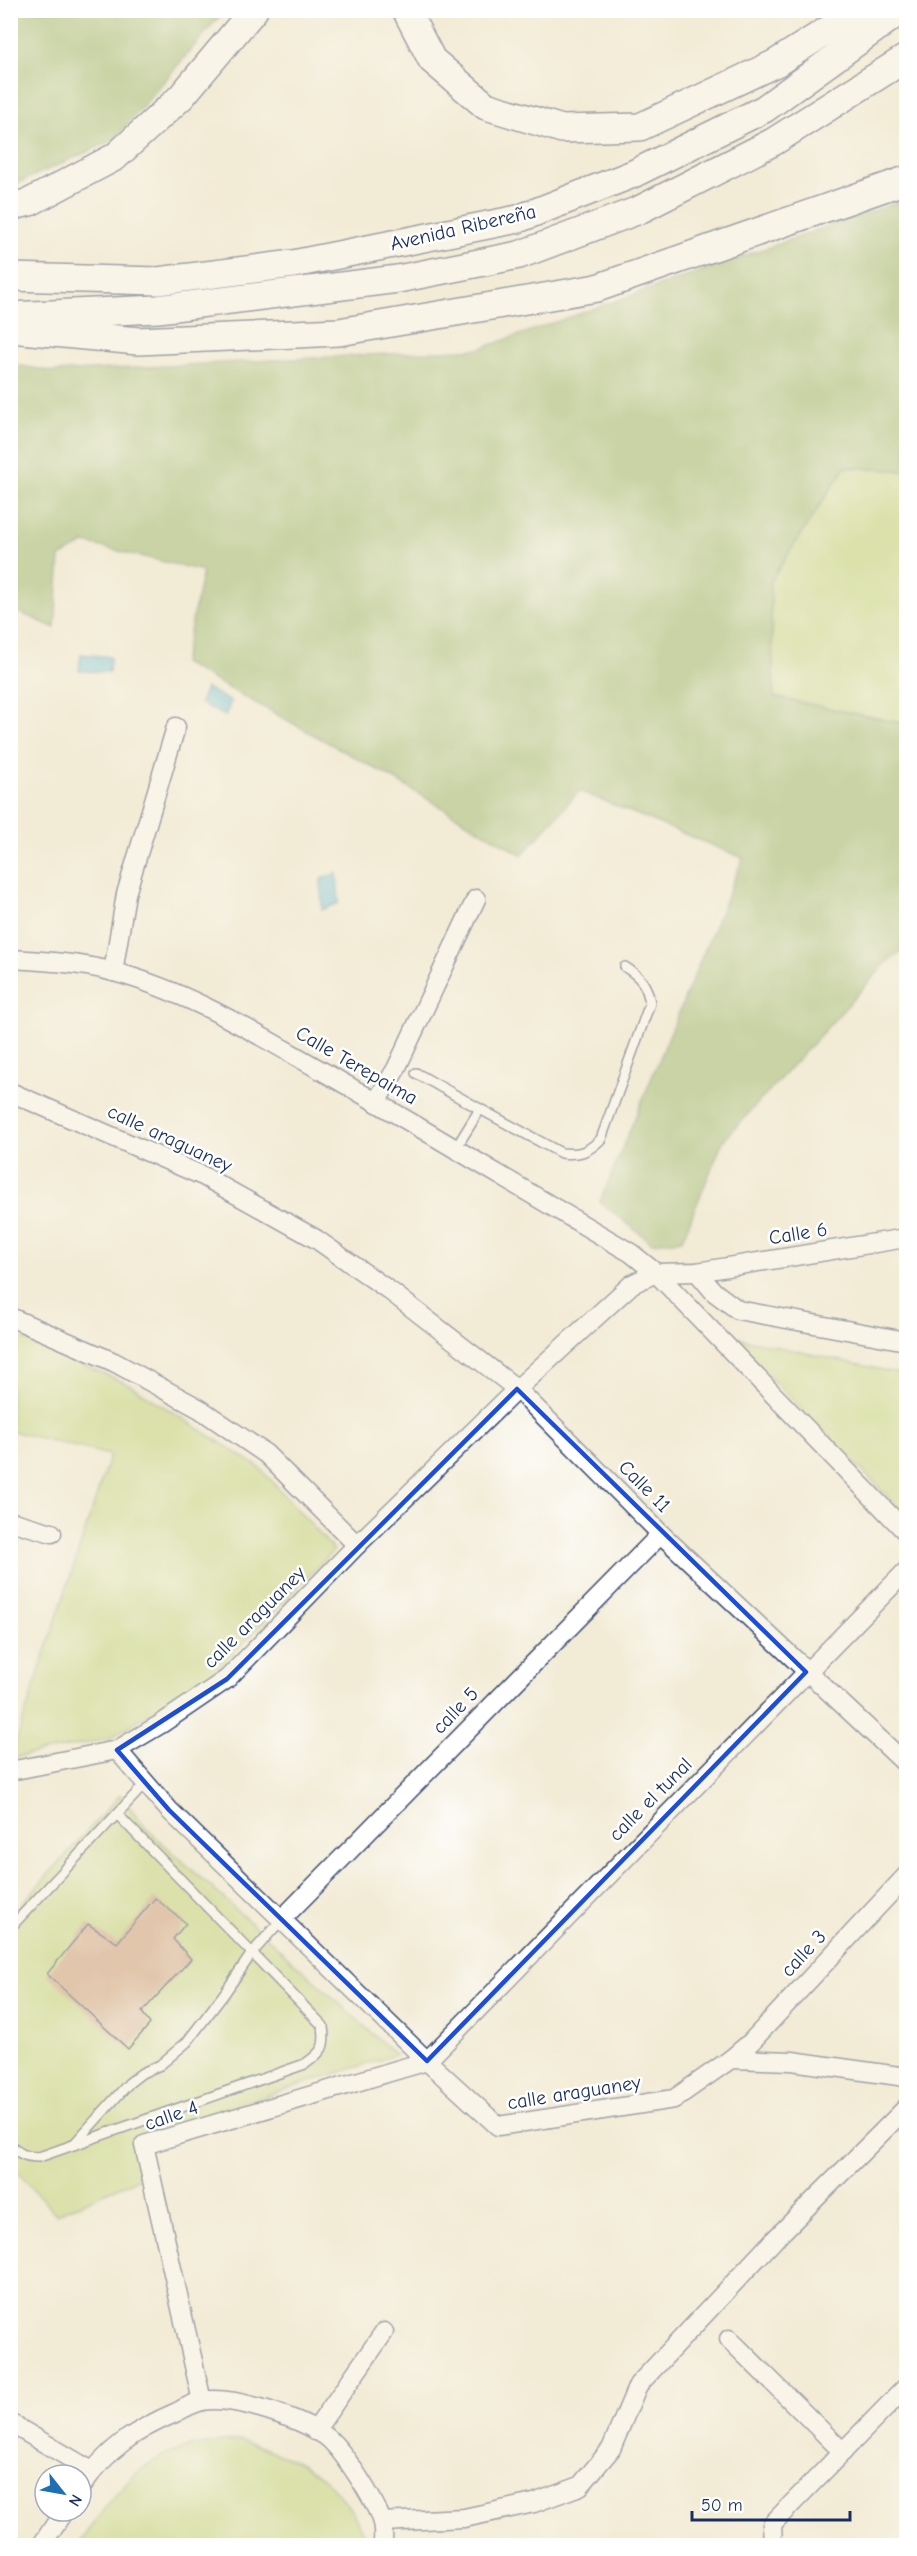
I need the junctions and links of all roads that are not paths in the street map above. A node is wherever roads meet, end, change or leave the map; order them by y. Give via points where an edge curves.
1 (254, 10) edge
2 (406, 10) edge
3 (860, 10) edge
4 (901, 10) edge
5 (906, 58) edge
6 (906, 180) edge
7 (10, 207) edge
8 (10, 277) edge
9 (10, 316) edge
10 (10, 328) edge
11 (176, 727) dead end
12 (476, 899) dead end
13 (10, 959) edge
14 (625, 967) dead end
15 (113, 972) junction
16 (416, 1073) dead end
17 (10, 1092) edge
18 (376, 1102) junction
19 (480, 1109) junction
20 (456, 1148) junction
21 (906, 1238) edge
22 (697, 1272) junction
23 (656, 1273) junction
24 (10, 1317) edge
25 (906, 1341) edge
26 (517, 1389) junction
27 (10, 1521) edge
28 (906, 1532) edge
29 (52, 1533) dead end
30 (661, 1534) junction
31 (357, 1545) junction
32 (906, 1571) edge
33 (806, 1672) junction
34 (117, 1750) junction
35 (906, 1764) edge
36 (13, 1773) edge
37 (146, 1783) junction
38 (117, 1814) junction
39 (906, 1876) edge
40 (282, 1919) junction
41 (10, 1928) edge
42 (252, 1953) junction
43 (732, 2060) junction
44 (427, 2061) junction
45 (906, 2077) edge
46 (906, 2108) edge
47 (10, 2144) edge
48 (73, 2145) junction
49 (384, 2332) dead end
50 (729, 2339) dead end
51 (906, 2386) edge
52 (202, 2401) junction
53 (10, 2423) edge
54 (315, 2431) junction
55 (843, 2452) junction
56 (78, 2463) edge
57 (93, 2470) edge
58 (382, 2522) junction
59 (56, 2523) edge
60 (41, 2546) edge
61 (383, 2546) edge
62 (773, 2546) edge

1 - 7 main road via 181,97 115,157 30,202
2 - 3 main road via 432,60 486,106 562,129 640,127 776,63
4 - 8 main road, Avenida Ribereña via 764,109 633,174 518,219 293,264 158,280
5 - 9 main road, Avenida Ribereña via 773,142 639,210 519,255 398,279 158,309
6 - 10 main road via 597,288 339,332 138,340
11 - 15 street via 126,894
12 - 18 street via 396,1069
13 - 15 street, Calle Terepaima
14 - 19 lane via 640,976 650,1003 601,1139 590,1150 576,1155 561,1153
15 - 18 street, Calle Terepaima via 167,990 233,1020
16 - 19 lane
17 - 26 street, calle araguaney via 203,1176 316,1239
18 - 20 street, Calle Terepaima
19 - 20 lane
20 - 23 street, Calle Terepaima via 631,1253
21 - 22 street, Calle 6
22 - 23 street
22 - 25 street via 714,1292 738,1310
23 - 26 street via 632,1284
23 - 28 street, Calle Terepaima
24 - 31 street via 114,1362 200,1409 266,1454
26 - 30 street, Calle 11
26 - 31 street, calle araguaney
27 - 29 street
30 - 33 street, Calle 11
30 - 40 street, calle 5
31 - 34 street, calle araguaney via 227,1679
32 - 33 street, calle el tunal
33 - 35 street, Calle 11
33 - 44 street, calle el tunal
34 - 36 street
34 - 37 street, calle araguaney
37 - 38 lane
37 - 40 street, calle araguaney
38 - 41 lane
38 - 42 lane
39 - 43 street, calle 3
40 - 42 lane
40 - 44 street, calle araguaney
42 - 48 lane via 187,2042 160,2065 129,2083
42 - 48 lane via 323,2026 325,2041 317,2055 305,2064
43 - 44 street, calle araguaney via 674,2099 498,2126
43 - 45 street via 792,2061
44 - 52 street, calle 4 via 144,2145
46 - 58 street via 774,2240 638,2385 611,2449 580,2487 534,2503 464,2518
47 - 48 lane via 27,2157 39,2157
49 - 54 street
50 - 55 street
51 - 55 street
52 - 54 street via 248,2404
52 - 57 street via 126,2437
53 - 56 street
54 - 58 street via 326,2436 361,2480
55 - 62 street via 772,2524
58 - 61 street
59 - 60 street

